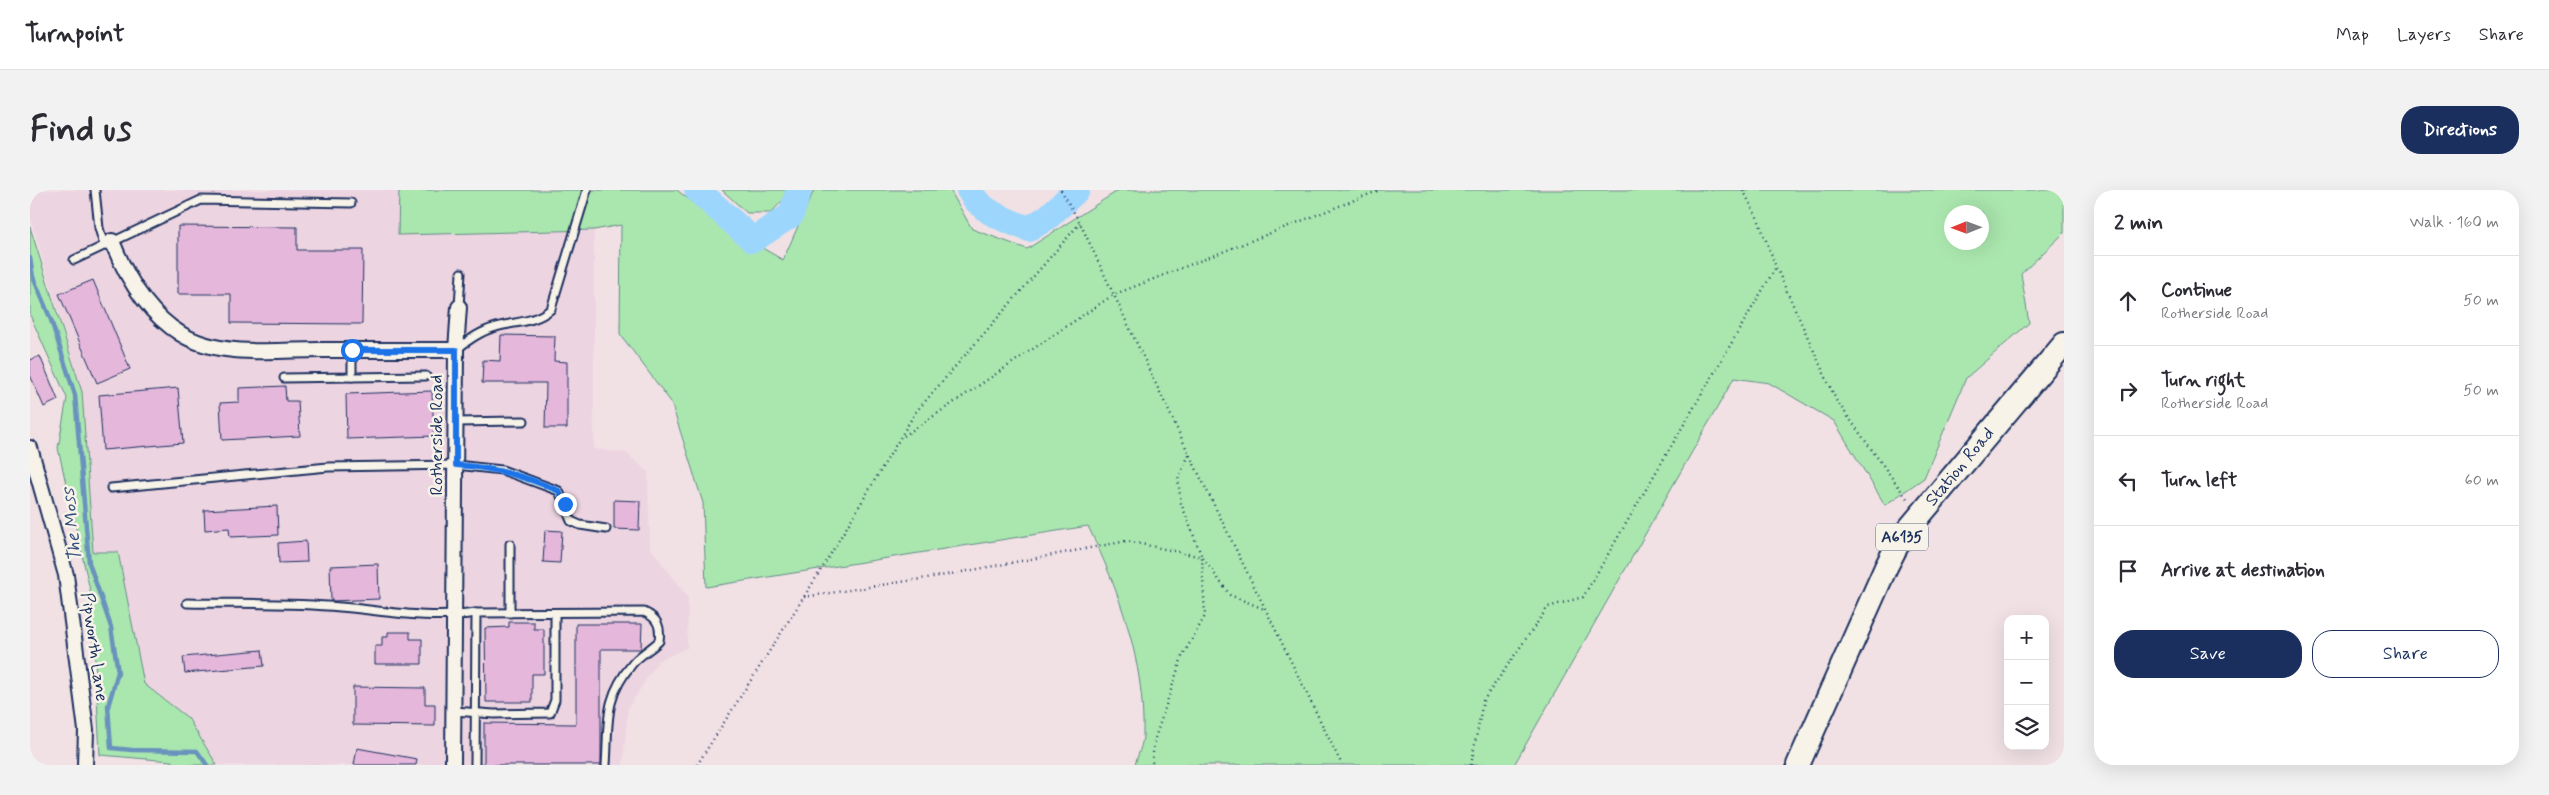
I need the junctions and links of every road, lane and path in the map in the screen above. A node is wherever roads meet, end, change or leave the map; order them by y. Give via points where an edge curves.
1 (95, 190) edge
2 (586, 190) edge
3 (1061, 190) edge
4 (1380, 190) edge
5 (1743, 190) edge
6 (351, 203) dead end
7 (1080, 223) junction
8 (108, 243) junction
9 (74, 260) dead end
10 (1776, 267) junction
11 (461, 273) dead end
12 (1113, 296) junction
13 (459, 307) joint
14 (2064, 344) edge
15 (352, 350) junction
16 (456, 350) junction
17 (426, 376) dead end
18 (352, 377) junction
19 (284, 378) dead end
20 (524, 421) dead end
21 (456, 422) junction
22 (903, 437) junction
23 (30, 448) edge
24 (1189, 454) junction
25 (456, 465) junction
26 (111, 488) dead end
27 (1919, 515) junction
28 (606, 529) dead end
29 (510, 544) dead end
30 (1202, 557) junction
31 (804, 597) junction
32 (188, 603) dead end
33 (1265, 610) junction
34 (476, 613) junction
35 (510, 613) junction
36 (555, 613) junction
37 (456, 616) junction
38 (454, 711) junction
39 (476, 711) junction
40 (86, 765) edge
41 (453, 765) edge
42 (475, 765) edge
43 (606, 765) edge
44 (696, 765) edge
45 (1152, 765) edge
46 (1342, 765) edge
47 (1470, 765) edge
48 (1798, 765) edge

1 - 8 lane via 99,228
2 - 16 lane via 551,309 541,317 493,328 471,337
3 - 7 path
4 - 12 path
5 - 10 path
6 - 8 lane via 201,200
7 - 12 path
7 - 22 path via 915,413
8 - 9 lane
8 - 15 street, Rotherside Road via 144,301 181,334 195,341 234,349
10 - 27 path via 1836,400
10 - 47 path via 1583,597 1548,607 1484,701
11 - 13 lane
12 - 22 path
12 - 24 path
13 - 16 street
14 - 27 main road, Station Road / A6135
15 - 16 street, Rotherside Road
15 - 18 lane
16 - 21 street, Rotherside Road
17 - 18 lane
18 - 19 lane
20 - 21 lane
21 - 25 street, Rotherside Road
22 - 31 path
23 - 40 street, Pipworth Lane via 66,575 86,730
24 - 30 path via 1178,479 1181,504
24 - 33 path
25 - 26 lane via 328,467
25 - 28 lane via 502,470 539,482 559,491 571,521 580,526
25 - 37 street, Rotherside Road
27 - 48 main road, Station Road / A6135 via 1901,538 1886,567
29 - 35 lane
30 - 31 path via 1128,541 946,575
30 - 33 path via 1230,595
30 - 45 path via 1205,616 1182,657 1154,741
31 - 44 path
32 - 37 lane via 331,606 417,616
33 - 46 path
34 - 35 lane
34 - 37 lane
34 - 39 lane
35 - 36 lane
36 - 39 lane via 555,700 550,713 494,714
36 - 43 lane via 644,612 659,623 659,641 634,662 614,690 608,708
37 - 38 street, Rotherside Road
38 - 39 lane
38 - 41 street, Rotherside Road
39 - 42 lane

